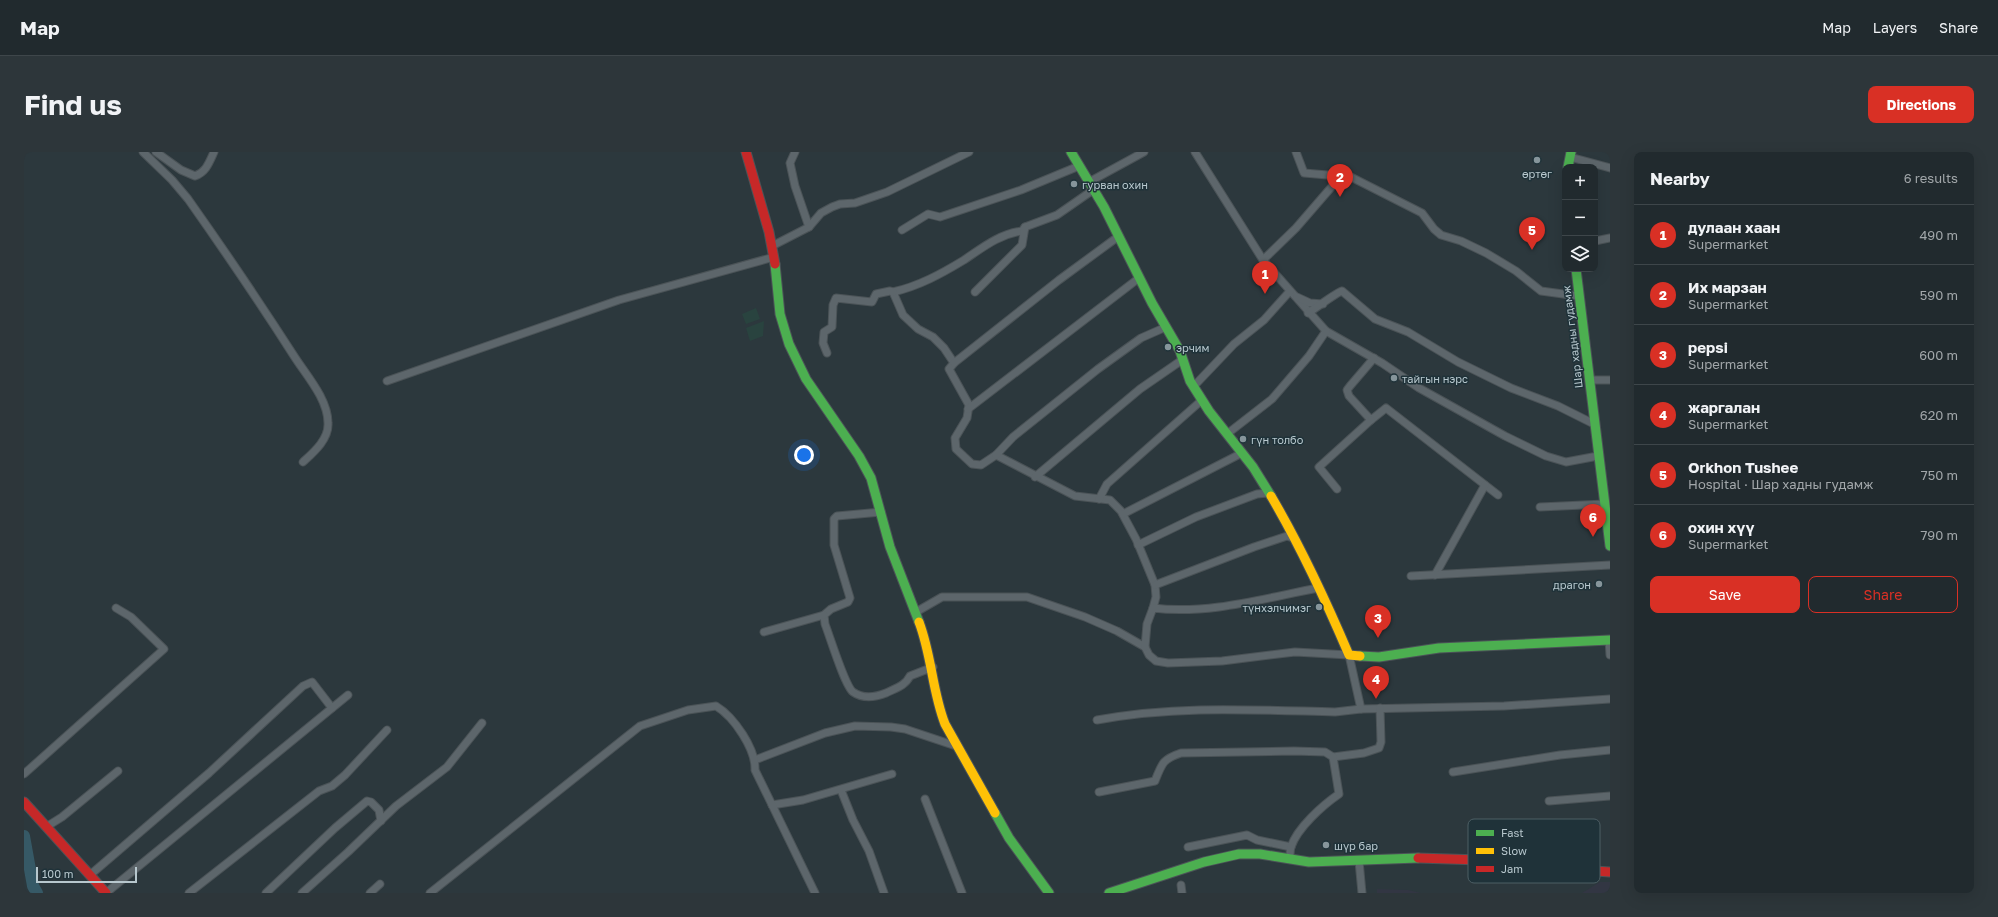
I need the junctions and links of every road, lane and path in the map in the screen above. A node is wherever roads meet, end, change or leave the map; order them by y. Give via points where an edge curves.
1 (143, 152) edge
2 (156, 152) edge
3 (214, 152) edge
4 (746, 152) edge
5 (795, 152) edge
6 (968, 152) edge
7 (1144, 152) edge
8 (1195, 152) edge
9 (1296, 152) edge
10 (1074, 153) edge
11 (1570, 154) edge
12 (1568, 164) edge
13 (1079, 166) junction
14 (1610, 168) edge
15 (1341, 176) junction
16 (1091, 186) junction
17 (809, 227) junction
18 (1025, 228) junction
19 (902, 230) dead end
20 (1118, 236) junction
21 (1610, 238) edge
22 (1598, 240) edge
23 (772, 246) junction
24 (774, 257) junction
25 (1263, 260) junction
26 (1576, 272) edge
27 (1139, 278) junction
28 (1290, 291) junction
29 (893, 292) junction
30 (974, 292) dead end
31 (1578, 296) junction
32 (1295, 297) junction
33 (1324, 303) junction
34 (1308, 313) junction
35 (1166, 327) junction
36 (1326, 331) junction
37 (827, 354) dead end
38 (1374, 358) junction
39 (1182, 360) junction
40 (954, 363) junction
41 (1589, 380) junction
42 (1610, 380) edge
43 (386, 381) dead end
44 (1194, 386) junction
45 (1202, 400) junction
46 (968, 409) junction
47 (1371, 420) junction
48 (1594, 424) junction
49 (1227, 434) junction
50 (1242, 453) junction
51 (996, 455) junction
52 (1598, 456) junction
53 (303, 462) dead end
54 (1035, 477) junction
55 (1485, 485) junction
56 (1337, 489) dead end
57 (1268, 493) junction
58 (1498, 495) dead end
59 (1099, 499) junction
60 (1605, 504) junction
61 (1540, 508) dead end
62 (881, 512) junction
63 (1122, 514) junction
64 (1294, 538) junction
65 (1138, 545) junction
66 (1610, 546) edge
67 (1610, 565) edge
68 (1435, 575) junction
69 (1411, 576) dead end
70 (1155, 585) junction
71 (1318, 588) junction
72 (116, 608) dead end
73 (1153, 608) junction
74 (916, 612) junction
75 (824, 615) junction
76 (764, 632) dead end
77 (1609, 640) edge
78 (1145, 647) junction
79 (1349, 655) junction
80 (1610, 655) edge
81 (933, 667) junction
82 (348, 696) dead end
83 (1610, 699) edge
84 (332, 708) junction
85 (1380, 708) junction
86 (1361, 709) junction
87 (1096, 720) dead end
88 (482, 723) dead end
89 (387, 730) dead end
90 (956, 746) junction
91 (1610, 750) edge
92 (1333, 757) junction
93 (755, 760) junction
94 (118, 771) dead end
95 (1452, 772) dead end
96 (24, 774) edge
97 (892, 774) dead end
98 (841, 790) junction
99 (1099, 792) dead end
100 (1610, 796) edge
101 (925, 799) dead end
102 (1549, 801) dead end
103 (24, 802) edge
104 (772, 806) junction
105 (381, 821) junction
106 (46, 827) junction
107 (1188, 847) dead end
108 (1291, 847) junction
109 (1290, 859) junction
110 (1468, 860) edge
111 (1359, 861) junction
112 (1600, 871) edge
113 (1610, 872) edge
114 (90, 874) junction
115 (380, 884) dead end
116 (1181, 885) dead end
117 (1130, 889) edge
118 (106, 893) edge
119 (189, 893) edge
120 (266, 893) edge
121 (302, 893) edge
122 (370, 893) edge
123 (430, 893) edge
124 (815, 893) edge
125 (884, 893) edge
126 (962, 893) edge
127 (1049, 893) edge
128 (1109, 893) edge
129 (1182, 893) edge
130 (1362, 893) edge

1 - 53 street via 188,199 322,399 328,423 326,435 317,449
2 - 3 street via 181,170 195,176 202,174 207,168
4 - 23 street
5 - 17 street via 790,163
6 - 17 street via 887,192 832,207 821,213
7 - 16 street
8 - 25 street
9 - 15 street via 1304,173
10 - 13 street
11 - 12 street
11 - 14 street
13 - 16 street
13 - 19 street via 1021,190 940,217 928,214
15 - 25 street via 1296,228
15 - 31 street via 1351,177 1422,213 1434,230 1486,253 1516,271 1541,291
16 - 18 street via 1057,215
16 - 20 street
17 - 23 street
18 - 29 street via 989,242 915,287
18 - 30 street via 1022,245
20 - 27 street
20 - 40 street
21 - 22 street
23 - 24 street
24 - 43 street via 619,300
24 - 62 street via 780,314 796,360 865,467 875,488
25 - 28 street
26 - 31 street, Шар хадны гудамж
27 - 35 street
27 - 46 street
28 - 32 street
28 - 44 street via 1264,320 1234,344
29 - 37 street via 876,294 872,302 836,298 833,305 832,327 824,332 823,343
29 - 40 street via 903,315 918,329 934,337
31 - 41 street, Шар хадны гудамж
32 - 33 street via 1310,303
32 - 34 street
33 - 34 street
33 - 48 street via 1336,293 1342,292 1375,319 1408,332 1458,362 1511,388
34 - 36 street
35 - 39 street via 1180,351
35 - 51 street via 1141,338 1098,370 1013,437
36 - 38 street
36 - 49 street via 1306,360 1272,399
38 - 47 street via 1348,390 1349,396
38 - 52 street via 1419,388 1505,436 1551,458 1566,462
39 - 44 street
39 - 54 street via 1140,389
40 - 46 street via 949,369 969,405
41 - 42 street
41 - 48 street, Шар хадны гудамж
44 - 45 street
45 - 49 street
45 - 59 street via 1107,484
46 - 51 street via 967,418 955,438 956,449 972,464 981,465
47 - 55 street via 1386,408
47 - 56 street via 1319,467
48 - 52 street, Шар хадны гудамж
49 - 50 street
50 - 57 street
50 - 63 street
51 - 54 street
52 - 60 street, Шар хадны гудамж
54 - 59 street via 1075,496
55 - 58 street
55 - 68 street
57 - 64 street
57 - 65 street via 1257,494 1196,517
59 - 63 street via 1110,500
60 - 61 street
60 - 66 street, Шар хадны гудамж
62 - 74 street via 890,547
62 - 75 street via 834,518 834,545 850,598 848,602
63 - 65 street
64 - 70 street via 1287,536 1254,546
64 - 71 street
65 - 70 street
67 - 68 street
68 - 69 street
70 - 73 street via 1156,597
71 - 73 street via 1224,606
71 - 79 street
72 - 96 street via 131,617 164,649
73 - 78 street via 1147,624
74 - 78 street via 942,597 1027,597 1100,623
74 - 81 street
75 - 76 street
75 - 81 street via 847,683 853,692 877,697 906,684 910,676
77 - 79 street via 1439,648 1379,657
77 - 80 street
78 - 79 street via 1156,661 1178,664 1222,661 1283,652
79 - 86 street
81 - 90 street via 939,709
82 - 84 street
83 - 85 street via 1504,706
84 - 114 street via 312,682 303,686 209,773
84 - 118 street
85 - 86 street
85 - 92 street via 1379,748 1364,753
86 - 87 street via 1336,712 1173,709
88 - 105 street via 447,767 396,806
89 - 119 street via 332,786 319,791
90 - 93 street via 905,729 855,726 825,733
90 - 127 street via 1009,838
91 - 95 street
92 - 99 street via 1325,752 1294,751 1181,753 1163,762 1155,780
92 - 108 street via 1338,794 1318,811
93 - 104 street via 755,770
93 - 123 street via 746,739 726,714 716,706 688,710 640,726
94 - 106 street
97 - 98 street
98 - 104 street
98 - 125 street via 869,851
100 - 102 street
101 - 126 street
103 - 106 street
104 - 124 street
105 - 120 street via 379,810 367,801
105 - 121 street
106 - 114 street
107 - 108 street via 1247,835 1257,840
108 - 109 street
109 - 111 street via 1309,862
109 - 117 street via 1260,854 1231,855
110 - 111 street via 1422,858
111 - 130 street
112 - 113 street
114 - 118 street
115 - 122 street
116 - 129 street
117 - 128 street

